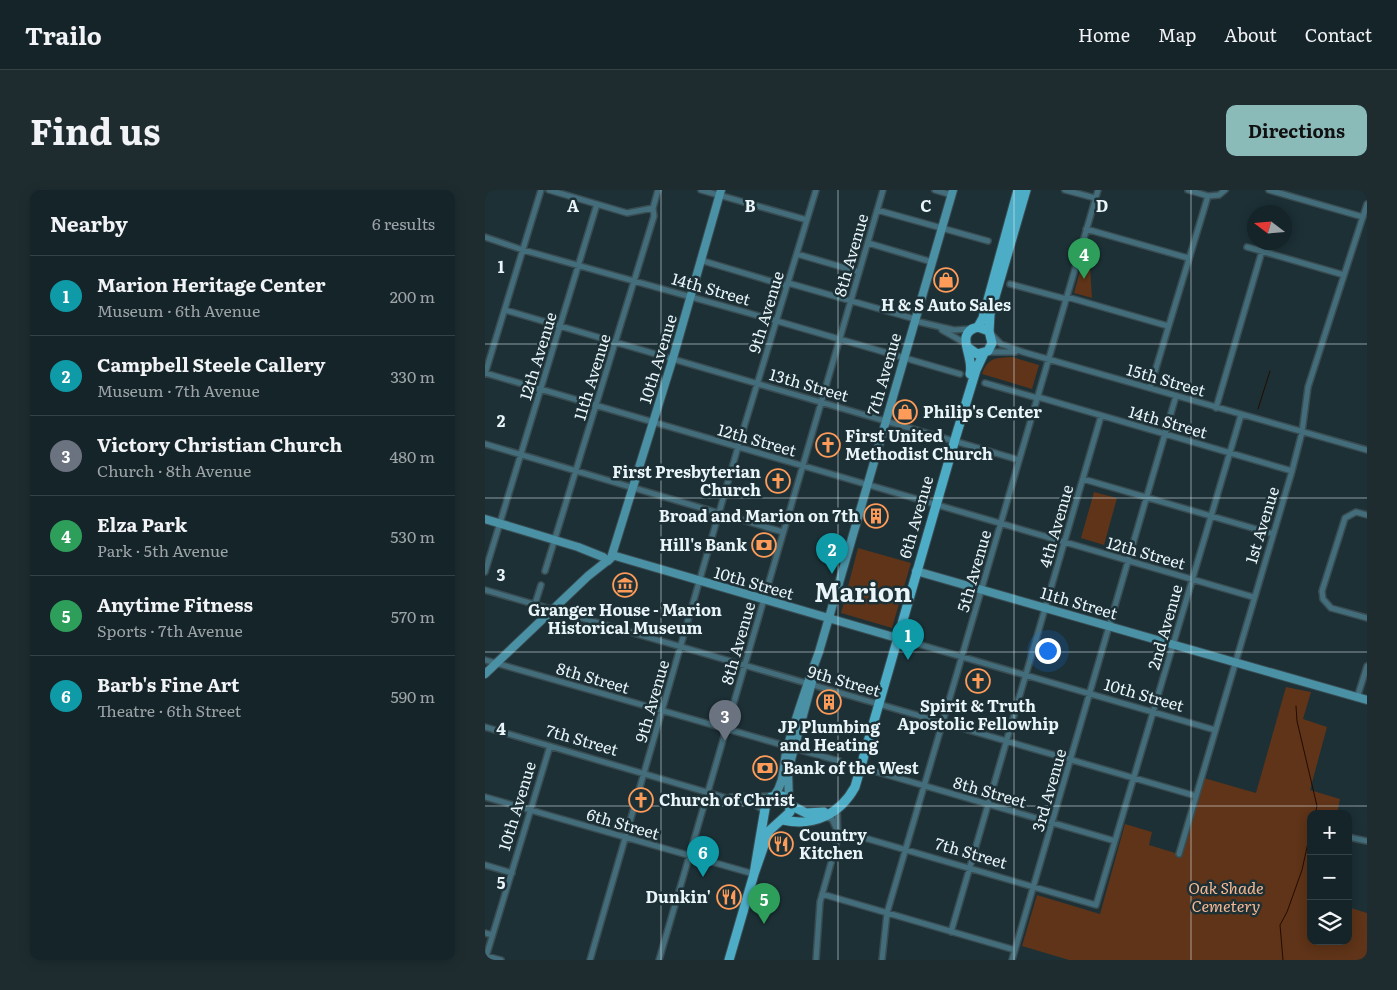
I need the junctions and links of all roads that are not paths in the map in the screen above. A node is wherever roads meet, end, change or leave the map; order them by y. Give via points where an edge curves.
1 (541, 190) edge
2 (549, 190) edge
3 (658, 190) edge
4 (701, 190) edge
5 (816, 190) edge
6 (883, 190) edge
7 (935, 190) edge
8 (1018, 190) edge
9 (1026, 190) edge
10 (1065, 190) edge
11 (1098, 190) edge
12 (1188, 190) edge
13 (1225, 190) edge
14 (1269, 190) edge
15 (952, 192) edge
16 (720, 193) edge
17 (1208, 196) junction
18 (1095, 198) junction
19 (597, 204) junction
20 (1367, 204) edge
21 (653, 208) junction
22 (877, 210) junction
23 (1363, 217) junction
24 (807, 220) junction
25 (942, 229) junction
26 (1087, 229) junction
27 (485, 237) edge
28 (988, 241) dead end
29 (868, 244) junction
30 (523, 250) junction
31 (1259, 250) edge
32 (1263, 251) junction
33 (797, 254) junction
34 (1188, 258) junction
35 (699, 260) junction
36 (932, 262) junction
37 (579, 266) junction
38 (859, 272) junction
39 (1344, 274) junction
40 (634, 282) junction
41 (787, 284) junction
42 (1010, 284) dead end
43 (691, 296) junction
44 (1066, 298) junction
45 (851, 301) junction
46 (505, 310) junction
47 (776, 320) junction
48 (915, 320) junction
49 (560, 326) junction
50 (1168, 326) junction
51 (935, 327) junction
52 (974, 328) junction
53 (990, 333) junction
54 (840, 339) junction
55 (616, 342) junction
56 (966, 345) junction
57 (1023, 352) junction
58 (985, 353) junction
59 (673, 358) junction
60 (904, 358) junction
61 (1049, 359) junction
62 (485, 373) edge
63 (959, 374) dead end
64 (985, 383) dead end
65 (757, 384) junction
66 (1150, 388) junction
67 (541, 389) junction
68 (1176, 396) junction
69 (1037, 398) junction
70 (821, 402) junction
71 (596, 405) junction
72 (1216, 408) junction
73 (1241, 415) junction
74 (1101, 416) junction
75 (961, 418) junction
76 (885, 421) junction
77 (653, 422) junction
78 (1302, 432) junction
79 (1165, 434) junction
80 (954, 441) junction
81 (485, 444) edge
82 (738, 447) junction
83 (1367, 450) edge
84 (1229, 453) junction
85 (521, 454) junction
86 (1019, 460) junction
87 (802, 466) junction
88 (576, 470) junction
89 (1292, 471) junction
90 (1083, 478) junction
91 (867, 485) junction
92 (633, 488) junction
93 (1146, 497) junction
94 (935, 505) junction
95 (719, 513) junction
96 (1367, 515) edge
97 (1210, 517) junction
98 (485, 520) edge
99 (500, 524) junction
100 (1001, 524) junction
101 (783, 532) junction
102 (1273, 534) junction
103 (555, 540) junction
104 (1064, 542) junction
105 (607, 556) junction
106 (1127, 560) junction
107 (545, 571) dead end
108 (916, 571) junction
109 (485, 572) edge
110 (1192, 579) junction
111 (700, 581) junction
112 (541, 585) dead end
113 (982, 589) junction
114 (485, 590) edge
115 (1253, 597) junction
116 (763, 600) junction
117 (535, 604) junction
118 (1045, 608) junction
119 (552, 610) junction
120 (829, 618) junction
121 (1367, 618) edge
122 (1109, 626) junction
123 (897, 638) junction
124 (1173, 644) junction
125 (681, 647) junction
126 (963, 657) junction
127 (485, 660) edge
128 (1235, 662) junction
129 (496, 663) junction
130 (745, 665) junction
131 (1367, 666) edge
132 (485, 674) edge
133 (1026, 675) junction
134 (809, 684) junction
135 (1089, 694) junction
136 (1357, 698) junction
137 (1367, 700) edge
138 (878, 704) junction
139 (663, 710) junction
140 (1153, 712) junction
141 (943, 722) junction
142 (485, 728) edge
143 (726, 729) junction
144 (1215, 730) junction
145 (1006, 741) junction
146 (550, 746) junction
147 (791, 747) junction
148 (1071, 759) junction
149 (839, 761) dead end
150 (859, 767) junction
151 (644, 774) junction
152 (1134, 777) junction
153 (924, 786) junction
154 (708, 792) junction
155 (774, 796) junction
156 (1195, 796) junction
157 (485, 797) edge
158 (728, 797) junction
159 (790, 803) junction
160 (988, 805) junction
161 (531, 810) junction
162 (766, 812) junction
163 (830, 812) junction
164 (784, 820) junction
165 (1052, 823) junction
166 (838, 833) junction
167 (625, 838) junction
168 (1352, 838) edge
169 (764, 839) junction
170 (1115, 841) junction
171 (1367, 841) edge
172 (906, 850) junction
173 (1179, 854) dead end
174 (689, 856) junction
175 (485, 865) edge
176 (969, 868) junction
177 (512, 873) junction
178 (754, 874) junction
179 (1033, 887) junction
180 (822, 894) junction
181 (1096, 905) joint
182 (887, 913) junction
183 (951, 932) junction
184 (485, 933) edge
185 (493, 935) junction
186 (1015, 950) junction
187 (486, 958) edge
188 (501, 960) edge
189 (590, 960) edge
190 (659, 960) edge
191 (729, 960) edge
192 (816, 960) edge
193 (882, 960) edge
194 (1012, 960) edge

1 - 30 street
2 - 19 street
3 - 21 street, 11th Avenue
4 - 16 street
5 - 24 street, 9th Avenue
6 - 22 street, 8th Avenue
7 - 15 street
8 - 52 main road via 983,318
9 - 53 main road via 990,314
10 - 18 street
11 - 18 street, 5th Avenue
12 - 17 street
13 - 17 street via 1219,195
14 - 23 street
15 - 25 street, 7th Avenue
16 - 24 street
16 - 35 street, 10th Avenue
17 - 34 street
18 - 26 street, 5th Avenue
19 - 21 street via 627,212
19 - 37 street, 12th Avenue
20 - 23 street, 1st Avenue
21 - 40 street, 11th Avenue via 654,216
22 - 25 street
22 - 29 street, 8th Avenue
23 - 39 street, 1st Avenue
24 - 33 street, 9th Avenue
25 - 28 street
25 - 36 street, 7th Avenue
26 - 34 street
26 - 44 street, 5th Avenue
27 - 30 street, 14th Street
29 - 36 street
29 - 38 street, 8th Avenue
30 - 37 street, 14th Street
30 - 46 street
31 - 32 street
32 - 39 street
32 - 72 street
33 - 38 street
33 - 41 street, 9th Avenue
34 - 50 street
35 - 41 street
35 - 43 street, 10th Avenue
36 - 48 street, 7th Avenue
37 - 40 street, 14th Street
37 - 49 street, 12th Avenue
38 - 45 street, 8th Avenue
39 - 78 street, 1st Avenue via 1308,387
40 - 43 street, 14th Street
40 - 55 street, 11th Avenue
41 - 45 street
41 - 47 street, 9th Avenue
42 - 44 street
43 - 47 street, 14th Street
43 - 59 street, 10th Avenue
44 - 50 street
44 - 61 street, 5th Avenue
45 - 48 street
45 - 54 street, 8th Avenue
46 - 49 street, 13th Street
46 - 62 street
47 - 54 street, 14th Street
47 - 65 street, 9th Avenue
48 - 51 street
48 - 60 street, 7th Avenue
49 - 55 street, 13th Street
49 - 67 street, 12th Avenue
50 - 66 street
51 - 52 street
51 - 56 street
52 - 53 main road
52 - 56 main road via 967,334
53 - 57 street, 15th Street via 1001,344
53 - 58 main road via 992,343
54 - 60 street, 14th Street
54 - 70 street, 8th Avenue
55 - 59 street, 13th Street
55 - 71 street, 11th Avenue
56 - 58 main road via 974,353
56 - 75 main road, 6th Avenue via 972,368
57 - 58 street, 15th Street via 999,350
57 - 61 street, 15th Street
58 - 75 main road, 6th Avenue via 975,370
59 - 65 street, 13th Street
59 - 77 street, 10th Avenue
60 - 63 street, 14th Street
60 - 76 street, 7th Avenue
61 - 66 street, 15th Street
61 - 69 street, 5th Avenue
62 - 67 street, 12th Street
64 - 69 street, 14th Street
65 - 70 street, 13th Street
65 - 82 street, 9th Avenue
66 - 68 street, 15th Street
67 - 71 street, 12th Street
67 - 85 street, 12th Avenue
68 - 72 street, 15th Street
68 - 79 street, 3rd Avenue
69 - 74 street, 14th Street
69 - 86 street, 5th Avenue
70 - 76 street, 13th Street
70 - 87 street, 8th Avenue
71 - 77 street, 12th Street
71 - 88 street, 11th Avenue
72 - 73 street, 15th Street
73 - 78 street, 15th Street
73 - 84 street, 2nd Avenue
74 - 79 street, 14th Street
74 - 90 street, 4th Avenue
75 - 80 main road, 6th Avenue
76 - 80 street, 13th Street
76 - 91 street, 7th Avenue
77 - 82 street, 12th Street
77 - 92 street, 10th Avenue
78 - 83 street, 15th Street
78 - 89 street, 1st Avenue
79 - 84 street, 14th Street
79 - 93 street, 3rd Avenue
80 - 86 street, 13th Street
80 - 94 main road, 6th Avenue
81 - 85 street
82 - 87 street, 12th Street
82 - 95 street, 9th Avenue
84 - 89 street, 14th Street
84 - 97 street, 2nd Avenue
85 - 88 street
85 - 99 street, 12th Avenue
86 - 100 street, 5th Avenue
87 - 91 street, 12th Street
87 - 101 street, 8th Avenue
88 - 92 street
88 - 103 street, 11th Avenue
89 - 102 street, 1st Avenue
90 - 93 street
90 - 104 street, 4th Avenue
91 - 94 street, 12th Street
91 - 120 street, 7th Avenue
92 - 95 street
92 - 105 street, 10th Avenue
93 - 97 street
93 - 106 street, 3rd Avenue
94 - 100 street, 12th Street
94 - 108 main road, 6th Avenue
95 - 101 street
95 - 111 street, 9th Avenue
96 - 121 street via 1356,512 1345,518 1322,591 1323,599 1331,608
97 - 102 street
97 - 110 street, 2nd Avenue
98 - 99 street, 10th Street
99 - 103 street, 10th Street
99 - 109 street, 12th Avenue
100 - 104 street, 12th Street
100 - 113 street, 5th Avenue
101 - 116 street, 8th Avenue
102 - 115 street, 1st Avenue
103 - 105 street, 10th Street
103 - 107 street, 11th Avenue
104 - 106 street, 12th Street
104 - 118 street, 4th Avenue
105 - 111 street, 10th Street
105 - 119 street, 10th Avenue
106 - 110 street, 12th Street
106 - 122 street, 3rd Avenue
108 - 113 street, 11th Street
108 - 123 main road, 6th Avenue
110 - 115 street, 12th Street
110 - 124 street, 2nd Avenue
111 - 116 street, 10th Street
111 - 125 street, 9th Avenue
112 - 117 street
113 - 118 street, 11th Street
113 - 126 street, 5th Avenue
114 - 117 street, 9th Street
115 - 128 street, 1st Avenue
116 - 120 street, 10th Street
116 - 130 street, 8th Avenue
117 - 119 street, 9th Street
118 - 122 street, 11th Street
118 - 133 street, 4th Avenue
119 - 125 street, 9th Street
119 - 129 street, 10th Avenue
120 - 123 street, 10th Street
120 - 134 street, 7th Avenue
122 - 124 street, 11th Street
122 - 135 street, 3rd Avenue
123 - 126 street, 10th Street
123 - 138 main road, 6th Avenue
124 - 128 street, 11th Street
124 - 140 street, 2nd Avenue
125 - 130 street, 9th Street
125 - 139 street, 9th Avenue
126 - 133 street, 10th Street
126 - 141 street, 5th Avenue
127 - 129 street, 8th Street
128 - 136 street, 11th Street
128 - 144 street, 1st Avenue
129 - 132 street, 10th Avenue
129 - 139 street, 8th Street
130 - 134 street, 9th Street
130 - 143 street, 8th Avenue
131 - 136 street
133 - 135 street, 10th Street
133 - 145 street, 4th Avenue
134 - 138 street, 9th Street
134 - 147 street, 7th Avenue
135 - 140 street, 10th Street
135 - 148 street, 3rd Avenue
136 - 137 street, 11th Street
138 - 141 street, 9th Street
138 - 150 main road, 6th Avenue
139 - 143 street, 8th Street
139 - 151 street, 9th Avenue
140 - 144 street, 10th Street
140 - 152 street, 2nd Avenue
141 - 145 street, 9th Street
141 - 153 street, 5th Avenue
142 - 146 street, 7th Street
143 - 147 street, 8th Street
143 - 154 street, 8th Avenue
144 - 156 street, 1st Avenue
145 - 148 street, 9th Street
145 - 160 street, 4th Avenue
146 - 151 street, 7th Street
146 - 161 street, 10th Avenue
147 - 149 street, 8th Street
147 - 155 street, 7th Avenue via 782,784
147 - 159 street, 7th Avenue via 787,777
148 - 152 street, 9th Street
148 - 165 street, 3rd Avenue
150 - 153 street, 8th Street
150 - 163 main road, 6th Avenue via 855,786
151 - 154 street, 7th Street
151 - 167 street, 9th Avenue
152 - 156 street, 9th Street
152 - 170 street, 2nd Avenue
153 - 160 street, 8th Street
153 - 172 street, 5th Avenue
154 - 158 street, 7th Street
154 - 174 street, 8th Avenue
155 - 158 street, 7th Street
155 - 159 main road via 784,797
155 - 162 main road via 766,803
156 - 173 street, 1st Avenue
157 - 161 street, 6th Street
158 - 162 street, 7th Street via 753,803
159 - 163 main road via 811,814
159 - 164 main road via 790,812
160 - 165 street, 8th Street
160 - 176 street, 4th Avenue
161 - 167 street, 6th Street
161 - 177 street, 10th Avenue
162 - 164 main road via 773,820
162 - 169 main road
163 - 164 main road via 808,822
163 - 166 street
163 - 166 street
164 - 169 main road
165 - 170 street, 8th Street
165 - 179 street, 3rd Avenue
166 - 172 street, 7th Street
166 - 180 street
167 - 174 street, 6th Street
167 - 189 street, 9th Avenue
168 - 171 street
169 - 178 main road
170 - 181 street, 2nd Avenue
172 - 176 street, 7th Street
172 - 182 street, 5th Avenue
174 - 178 street, 6th Street
174 - 190 street, 8th Avenue
175 - 177 street
176 - 179 street, 7th Street
176 - 183 street, 4th Avenue
177 - 185 street, 10th Avenue
178 - 191 main road
179 - 181 street, 7th Street
179 - 186 street, 3rd Avenue
180 - 182 street
180 - 192 street
182 - 183 street
182 - 193 street, 5th Avenue
183 - 186 street
184 - 185 street
185 - 187 street, 10th Avenue
186 - 194 street, 3rd Avenue
187 - 188 street

